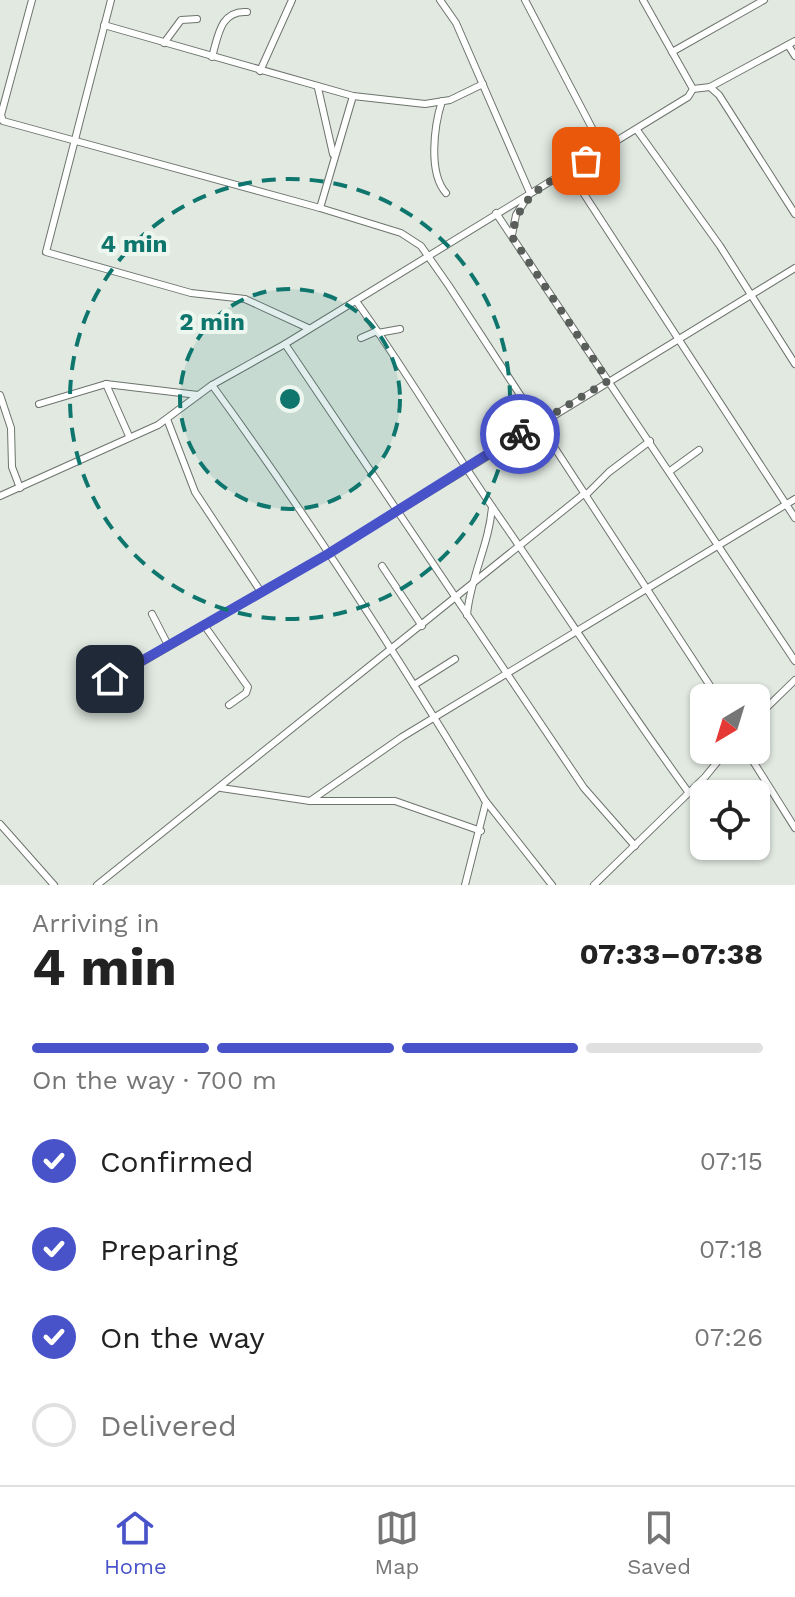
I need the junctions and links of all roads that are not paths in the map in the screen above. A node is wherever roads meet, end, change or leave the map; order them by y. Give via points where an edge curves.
1 (32, 0) edge
2 (111, 0) edge
3 (292, 0) edge
4 (454, 0) edge
5 (525, 0) edge
6 (643, 0) edge
7 (764, 0) edge
8 (442, 2) edge
9 (247, 12) dead end
10 (197, 19) dead end
11 (104, 25) junction
12 (795, 41) edge
13 (164, 43) junction
14 (788, 45) junction
15 (672, 52) junction
16 (795, 56) edge
17 (212, 57) junction
18 (260, 71) junction
19 (483, 84) junction
20 (710, 87) junction
21 (318, 88) junction
22 (693, 89) junction
23 (353, 96) junction
24 (442, 101) junction
25 (637, 130) junction
26 (73, 141) junction
27 (604, 151) junction
28 (333, 154) junction
29 (569, 171) junction
30 (446, 193) dead end
31 (530, 193) junction
32 (320, 208) junction
33 (496, 213) junction
34 (795, 214) edge
35 (512, 237) junction
36 (427, 254) junction
37 (795, 268) edge
38 (750, 295) junction
39 (356, 301) junction
40 (308, 328) junction
41 (400, 329) dead end
42 (378, 332) junction
43 (678, 337) junction
44 (361, 338) dead end
45 (285, 344) junction
46 (795, 364) edge
47 (608, 381) junction
48 (106, 384) junction
49 (212, 385) junction
50 (0, 395) edge
51 (198, 395) junction
52 (39, 404) dead end
53 (167, 419) junction
54 (537, 423) junction
55 (11, 428) junction
56 (1, 429) edge
57 (129, 436) junction
58 (650, 441) junction
59 (699, 450) dead end
60 (468, 468) junction
61 (670, 471) junction
62 (20, 488) junction
63 (585, 494) junction
64 (0, 496) edge
65 (795, 499) edge
66 (786, 504) junction
67 (492, 507) junction
68 (399, 510) junction
69 (795, 518) edge
70 (520, 544) junction
71 (718, 545) junction
72 (328, 554) junction
73 (382, 566) dead end
74 (475, 578) junction
75 (646, 588) junction
76 (261, 592) junction
77 (455, 596) junction
78 (152, 614) dead end
79 (467, 615) junction
80 (204, 625) junction
81 (422, 626) junction
82 (579, 630) junction
83 (168, 645) junction
84 (391, 652) junction
85 (455, 659) dead end
86 (795, 661) edge
87 (100, 663) dead end
88 (509, 675) junction
89 (795, 680) edge
90 (709, 684) edge
91 (414, 685) junction
92 (770, 704) edge
93 (229, 705) dead end
94 (437, 718) junction
95 (715, 764) edge
96 (755, 764) edge
97 (221, 788) junction
98 (689, 793) junction
99 (484, 799) junction
100 (310, 801) junction
101 (0, 824) edge
102 (795, 828) edge
103 (481, 831) junction
104 (635, 846) junction
105 (54, 885) edge
106 (97, 885) edge
107 (465, 885) edge
108 (552, 885) edge
109 (594, 885) edge

1 - 26 street via 1,118
2 - 11 street
3 - 18 street
4 - 8 street
5 - 27 street
6 - 15 street
7 - 15 street
8 - 19 street
9 - 17 street via 226,18
10 - 13 street via 181,20
11 - 13 street
11 - 26 street
12 - 14 street
13 - 17 street
14 - 16 street
14 - 20 street
15 - 22 street
17 - 18 street
18 - 21 street
19 - 24 street
19 - 31 street
20 - 22 street
20 - 34 street
21 - 23 street
21 - 28 street
22 - 25 street
23 - 24 street via 404,103
23 - 28 street
24 - 30 street via 435,121 436,176
25 - 27 street
25 - 38 street
26 - 32 street
26 - 40 street via 47,253 191,293 245,299
27 - 29 street
28 - 32 street
29 - 31 street
29 - 43 street
31 - 33 street
31 - 35 street via 516,215
32 - 36 street via 409,237
33 - 35 street
33 - 36 street
35 - 47 street
36 - 39 street
36 - 54 street
37 - 38 street
38 - 43 street
38 - 46 street
39 - 40 street
39 - 42 street
40 - 45 street
41 - 42 street
42 - 44 street
42 - 60 street
43 - 47 street
43 - 66 street
45 - 49 street
45 - 68 street
47 - 54 street
47 - 58 street
48 - 51 street
48 - 52 street
48 - 57 street
49 - 51 street
49 - 72 street
50 - 55 street
51 - 53 street
53 - 57 street
53 - 76 street via 195,492
54 - 60 street
54 - 63 street
55 - 56 street
55 - 62 street via 12,467
57 - 62 street
58 - 61 street
58 - 63 street
59 - 61 street
60 - 67 street
60 - 68 street
61 - 71 street
62 - 64 street
63 - 70 street
63 - 75 street
65 - 66 street
66 - 69 street
66 - 71 street
67 - 70 street
67 - 74 street
68 - 72 street
68 - 77 street
70 - 74 street
70 - 82 street
71 - 75 street
71 - 86 street
72 - 76 street
72 - 84 street
73 - 81 street
74 - 77 street
74 - 79 street
75 - 82 street
75 - 90 street
76 - 80 street
77 - 79 street
77 - 81 street
78 - 83 street
79 - 88 street
80 - 83 street
80 - 93 street via 248,687
81 - 84 street
82 - 88 street
82 - 98 street via 628,710
83 - 87 street via 112,679
84 - 91 street
84 - 97 street
85 - 91 street
88 - 94 street
88 - 104 street via 584,788
89 - 92 street
91 - 94 street
94 - 99 street
94 - 100 street
95 - 98 street
96 - 102 street
97 - 100 street
97 - 106 street
98 - 104 street
99 - 103 street
99 - 108 street
100 - 103 street via 395,801
101 - 105 street
103 - 107 street
104 - 109 street

